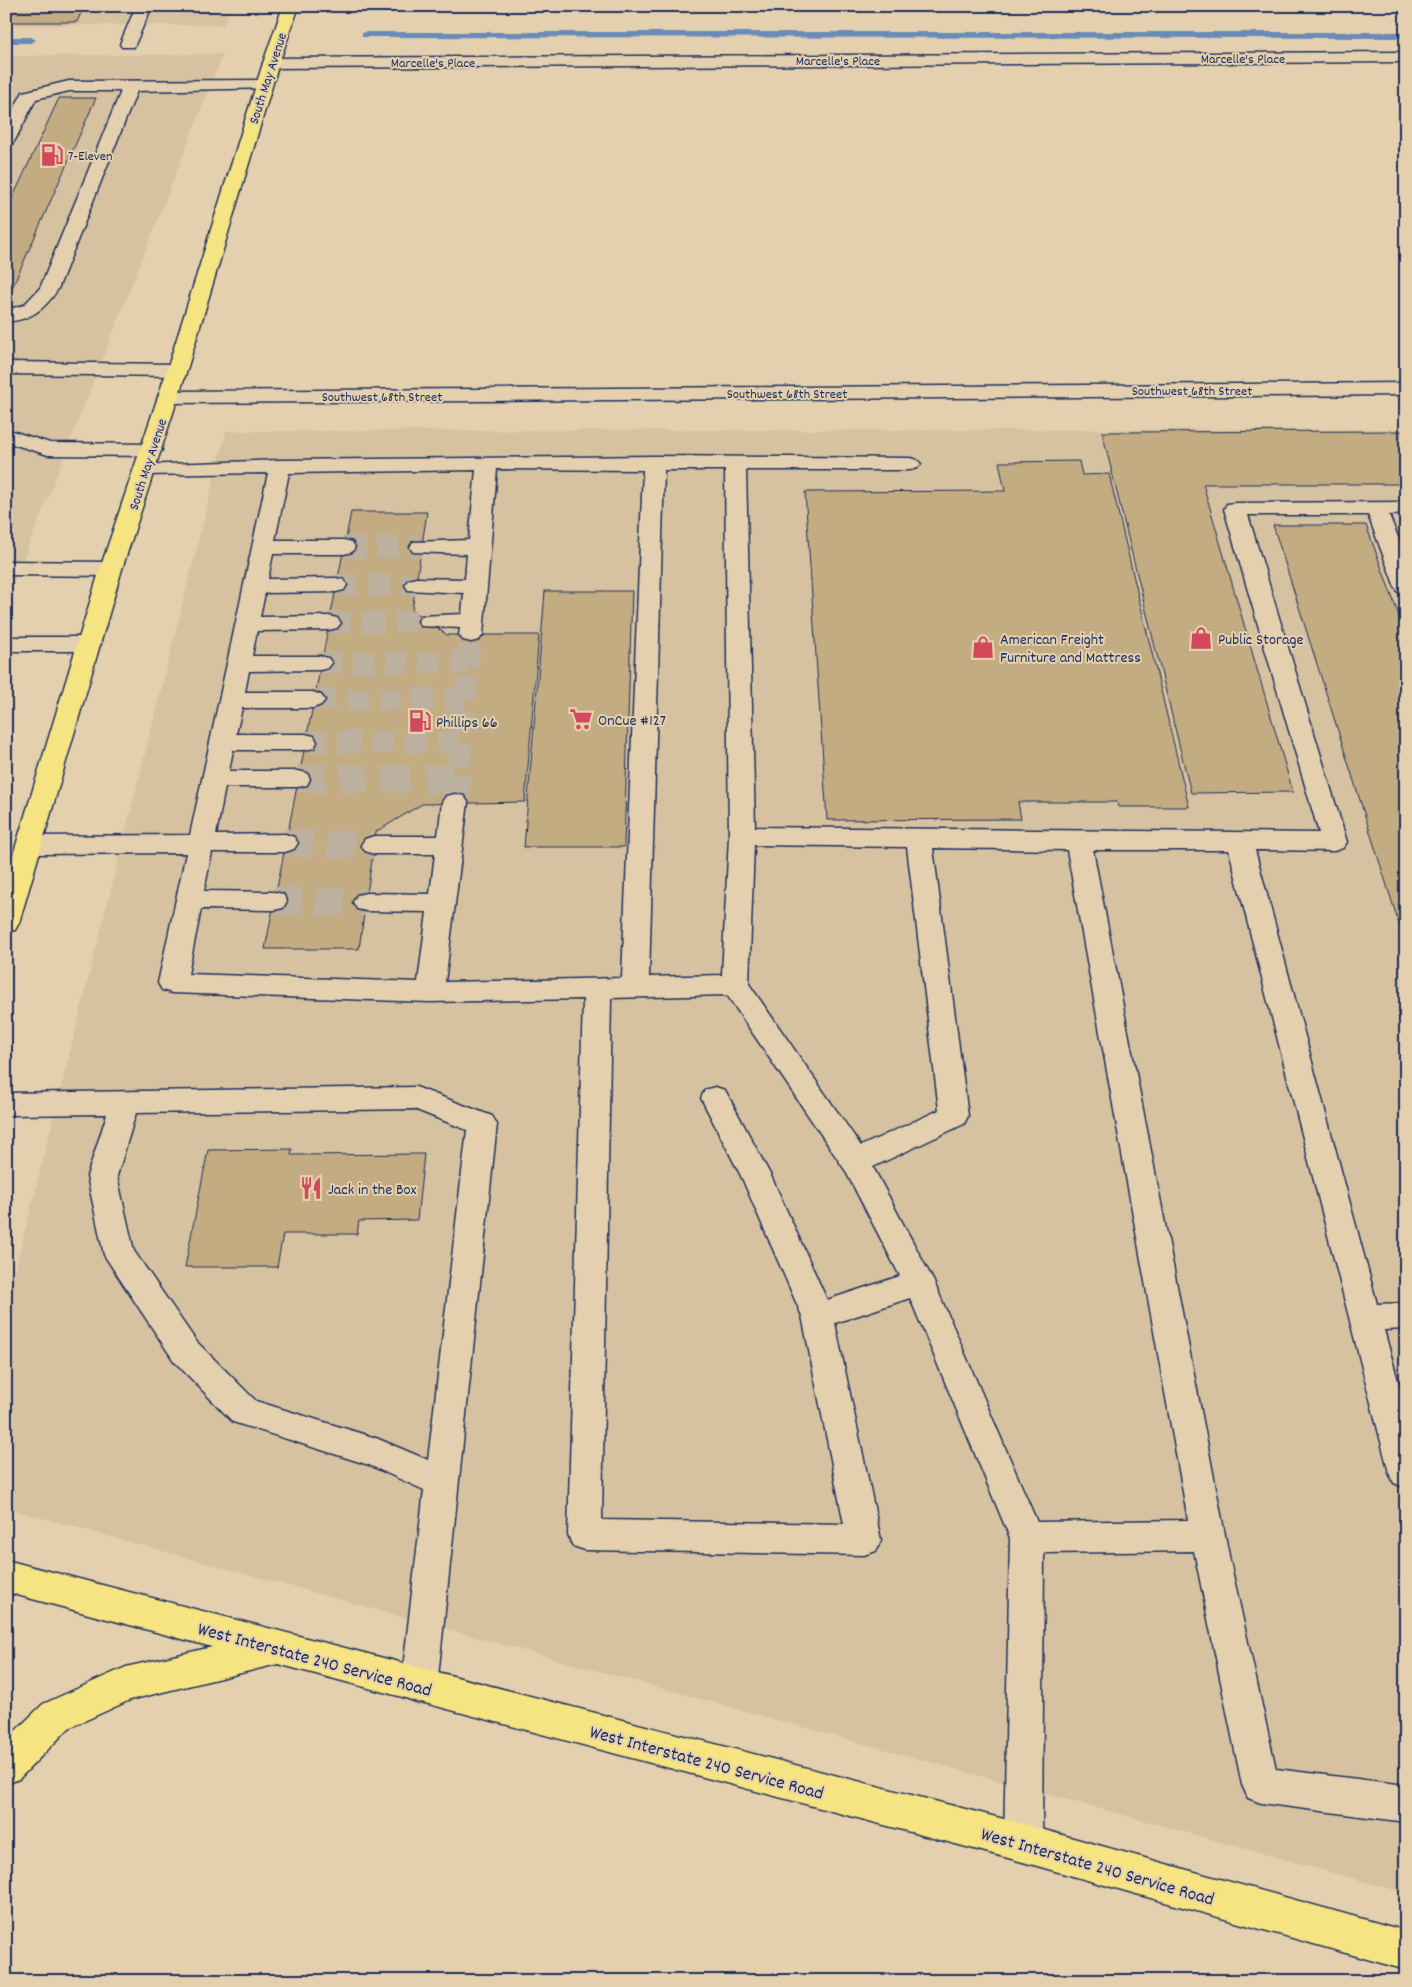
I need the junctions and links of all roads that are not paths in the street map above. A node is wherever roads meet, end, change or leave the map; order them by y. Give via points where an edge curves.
1 (144, 6) edge
2 (291, 6) edge
3 (128, 44) dead end
4 (1406, 57) edge
5 (271, 63) junction
6 (264, 85) junction
7 (131, 86) junction
8 (6, 140) edge
9 (6, 316) edge
10 (6, 368) edge
11 (177, 370) junction
12 (1406, 389) edge
13 (168, 398) junction
14 (6, 435) edge
15 (149, 459) junction
16 (654, 462) junction
17 (736, 462) junction
18 (487, 463) junction
19 (910, 464) dead end
20 (280, 466) junction
21 (1376, 508) junction
22 (1406, 508) edge
23 (344, 547) tunnel mouth
24 (263, 548) junction
25 (421, 548) tunnel mouth
26 (479, 548) junction
27 (6, 568) edge
28 (111, 569) junction
29 (336, 585) tunnel mouth
30 (416, 585) tunnel mouth
31 (255, 586) junction
32 (476, 586) junction
33 (1406, 587) edge
34 (429, 621) tunnel mouth
35 (328, 623) tunnel mouth
36 (247, 624) junction
37 (6, 644) edge
38 (89, 644) junction
39 (320, 663) tunnel mouth
40 (239, 664) junction
41 (231, 700) junction
42 (313, 700) tunnel mouth
43 (222, 742) junction
44 (305, 742) tunnel mouth
45 (215, 779) junction
46 (298, 779) tunnel mouth
47 (455, 802) tunnel mouth
48 (742, 836) junction
49 (920, 838) junction
50 (1078, 842) junction
51 (1240, 842) junction
52 (285, 843) tunnel mouth
53 (201, 844) junction
54 (31, 845) junction
55 (374, 845) tunnel mouth
56 (450, 845) junction
57 (12, 887) edge
58 (189, 900) junction
59 (274, 901) tunnel mouth
60 (366, 902) tunnel mouth
61 (442, 903) junction
62 (6, 923) edge
63 (735, 985) junction
64 (596, 988) junction
65 (635, 988) junction
66 (430, 992) junction
67 (715, 1098) dead end
68 (6, 1104) edge
69 (124, 1104) junction
70 (856, 1162) junction
71 (919, 1282) junction
72 (818, 1316) junction
73 (1406, 1316) edge
74 (1365, 1317) junction
75 (1406, 1473) edge
76 (442, 1482) junction
77 (1208, 1535) junction
78 (1028, 1538) junction
79 (6, 1576) edge
80 (278, 1648) junction
81 (419, 1686) junction
82 (6, 1766) edge
83 (1406, 1804) edge
84 (1023, 1843) junction
85 (1406, 1951) edge

1 - 3 street
2 - 5 main road, South May Avenue
4 - 5 street, Marcelle's Place
5 - 6 main road, South May Avenue
6 - 7 street
6 - 11 main road, South May Avenue
7 - 8 street via 69,86 29,96
7 - 9 street via 49,289 36,307 17,316
10 - 11 street
11 - 13 main road, South May Avenue
12 - 13 street, Southwest 68th Street
13 - 15 main road, South May Avenue
14 - 15 street via 48,449
15 - 20 street
15 - 28 main road, South May Avenue
16 - 17 street
16 - 18 street
16 - 65 street
17 - 19 street
17 - 48 street
18 - 20 street
18 - 26 street
20 - 24 street
21 - 22 street
21 - 33 street
21 - 51 street via 1235,509 1334,842
23 - 24 street
24 - 31 street
25 - 26 street
26 - 32 street
27 - 28 street
28 - 38 main road, South May Avenue
29 - 31 street
30 - 32 street
31 - 36 street
32 - 34 street via 471,628
35 - 36 street
36 - 40 street
37 - 38 street
38 - 54 main road, South May Avenue
39 - 40 street
40 - 41 street
41 - 42 street
41 - 43 street
43 - 44 street
43 - 45 street
45 - 46 street
45 - 53 street
47 - 56 street
48 - 49 street
48 - 63 street
49 - 50 street
49 - 70 street via 954,1116
50 - 51 street
50 - 77 street
51 - 74 street
52 - 53 street
53 - 54 street
53 - 58 street
54 - 57 main road, South May Avenue
55 - 56 street
56 - 61 street
57 - 62 main road, South May Avenue
58 - 59 street
58 - 66 street via 172,984
60 - 61 street
61 - 66 street
63 - 65 street
63 - 70 street
64 - 65 street
64 - 66 street
64 - 72 street via 585,1535 864,1540
67 - 72 street via 757,1178
68 - 69 street
69 - 76 street via 102,1176 119,1255 185,1351 245,1412 376,1453
69 - 76 street via 416,1098 482,1124
70 - 71 street
71 - 72 street
71 - 78 street
73 - 74 street
74 - 75 street
76 - 81 street
77 - 78 street
77 - 83 street via 1261,1785
78 - 84 street
79 - 80 main road, West Interstate 240 Service Road
80 - 81 main road, West Interstate 240 Service Road
80 - 82 main road via 126,1684 56,1716
81 - 84 main road, West Interstate 240 Service Road
84 - 85 main road, West Interstate 240 Service Road

